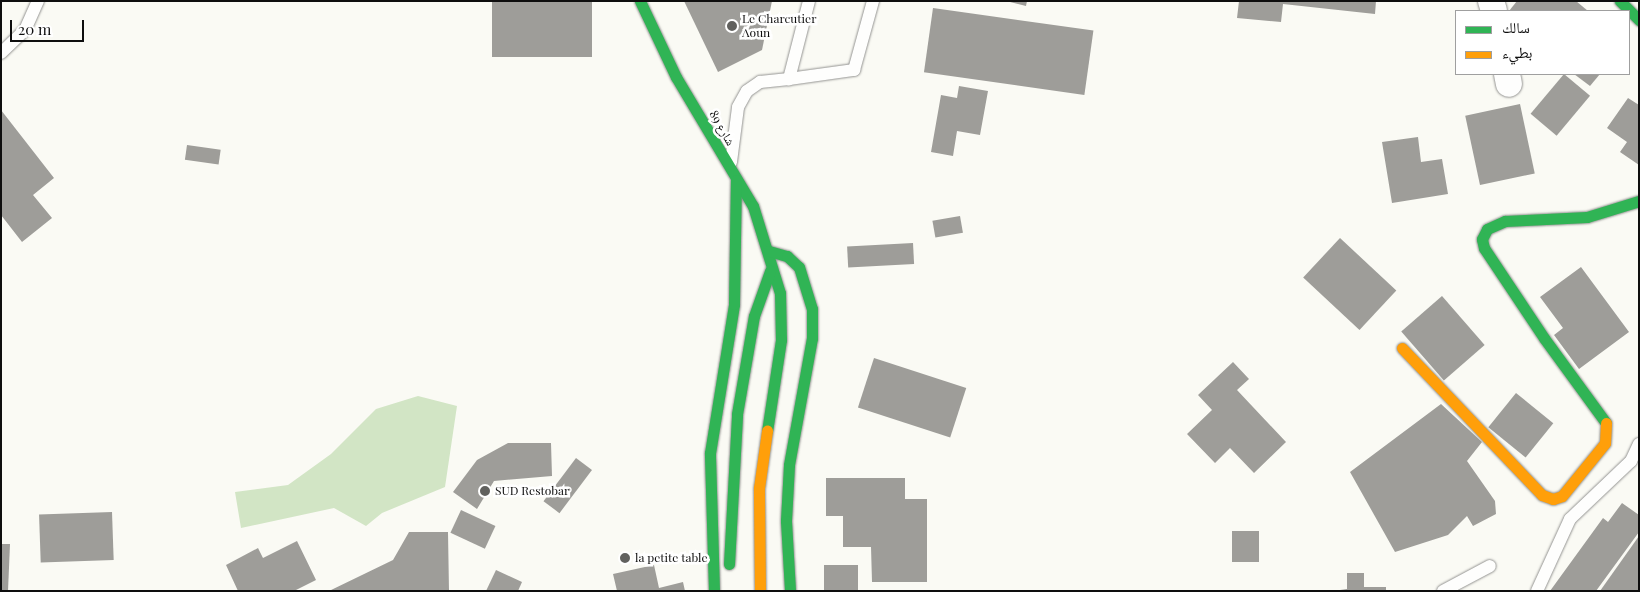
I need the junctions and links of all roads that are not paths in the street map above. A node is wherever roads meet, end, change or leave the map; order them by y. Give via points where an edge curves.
1 (38, 1) edge
2 (640, 1) edge
3 (809, 1) edge
4 (873, 1) edge
5 (1620, 1) edge
6 (1629, 10) edge
7 (1630, 11) edge
8 (1639, 20) edge
9 (1, 53) edge
10 (789, 79) junction
11 (733, 174) junction
12 (1639, 201) edge
13 (769, 251) junction
14 (770, 271) junction
15 (1402, 348) dead end
16 (1639, 444) edge
17 (1490, 566) dead end
18 (729, 574) dead end
19 (714, 591) edge
20 (760, 591) edge
21 (790, 591) edge
22 (1443, 591) edge
23 (1537, 591) edge

1 - 9 lane via 25,30
2 - 11 street, شارع 89 via 676,77
3 - 10 lane
4 - 10 lane via 854,70
5 - 6 street
7 - 8 street
10 - 11 lane via 760,82 747,92 738,107
11 - 13 street, شارع 89 via 753,206
11 - 19 street via 734,304 716,397 710,453
12 - 15 street via 1588,217 1505,221 1487,229 1482,239 1484,248 1544,338 1606,420 1605,443 1562,496 1553,499 1542,495
13 - 14 street, شارع 89
13 - 21 street via 787,256 799,267 812,309 812,338 789,465 786,521
14 - 18 street via 750,340 730,489
14 - 20 street via 780,293 783,317 759,488
16 - 23 lane via 1631,460 1570,519
17 - 22 lane

